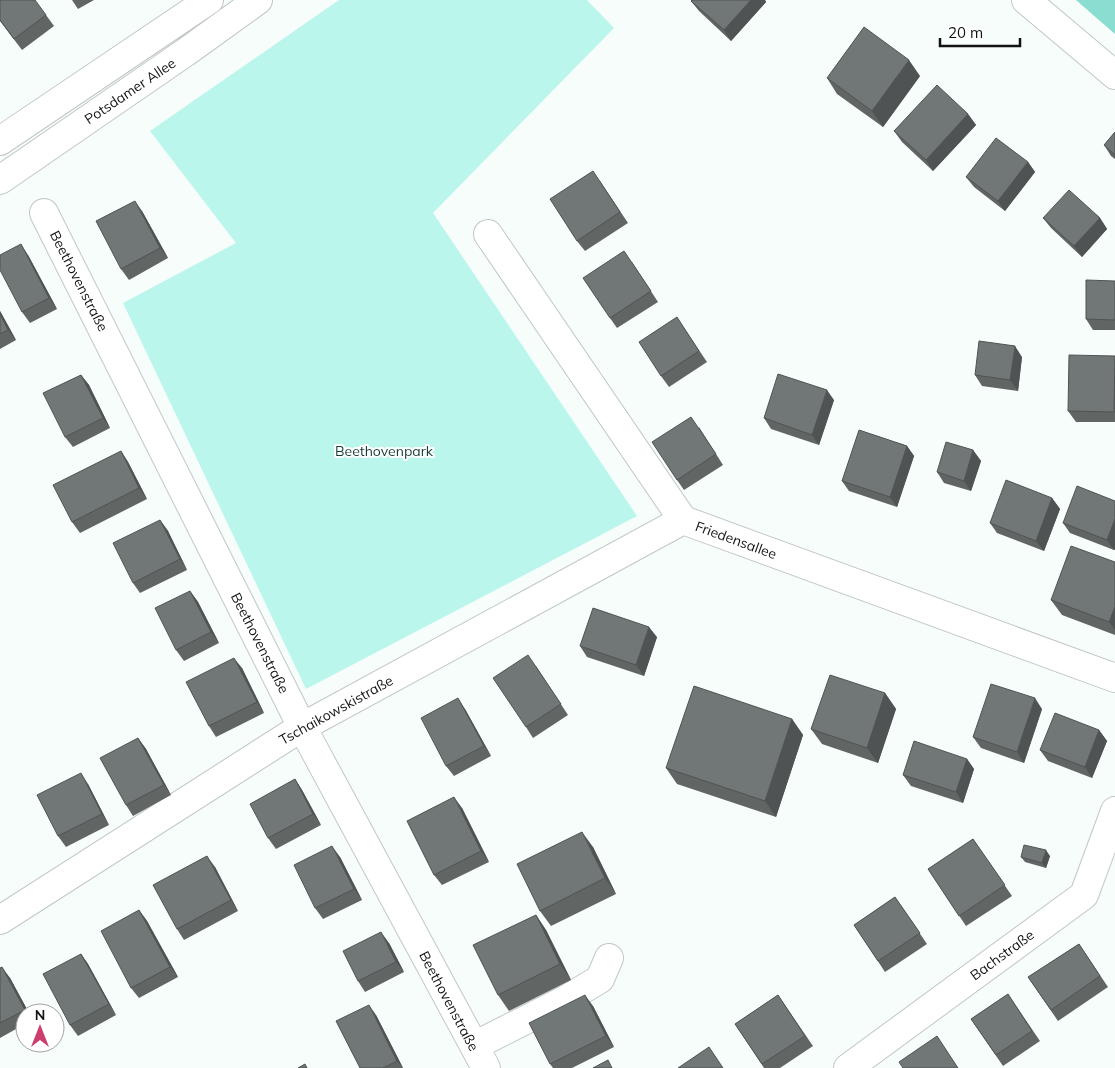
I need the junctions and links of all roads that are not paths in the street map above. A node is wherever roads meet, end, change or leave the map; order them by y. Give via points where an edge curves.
1 (209, 0) edge
2 (258, 0) edge
3 (1026, 0) edge
4 (1115, 74) edge
5 (0, 141) edge
6 (0, 180) edge
7 (44, 213) dead end
8 (488, 234) dead end
9 (683, 520) junction
10 (1115, 678) edge
11 (302, 727) junction
12 (1115, 811) edge
13 (0, 920) edge
14 (609, 958) dead end
15 (480, 1057) edge
16 (848, 1068) edge

1 - 5 street
2 - 6 street, Potsdamer Allee
3 - 4 street
7 - 11 street, Beethovenstraße
8 - 9 street, Friedensallee
9 - 10 street, Friedensallee
9 - 11 street, Tschaikowskistraße
11 - 13 street, Tschaikowskistraße
11 - 15 street, Beethovenstraße
12 - 16 street, Bachstraße via 1084,895
14 - 15 street via 600,979

